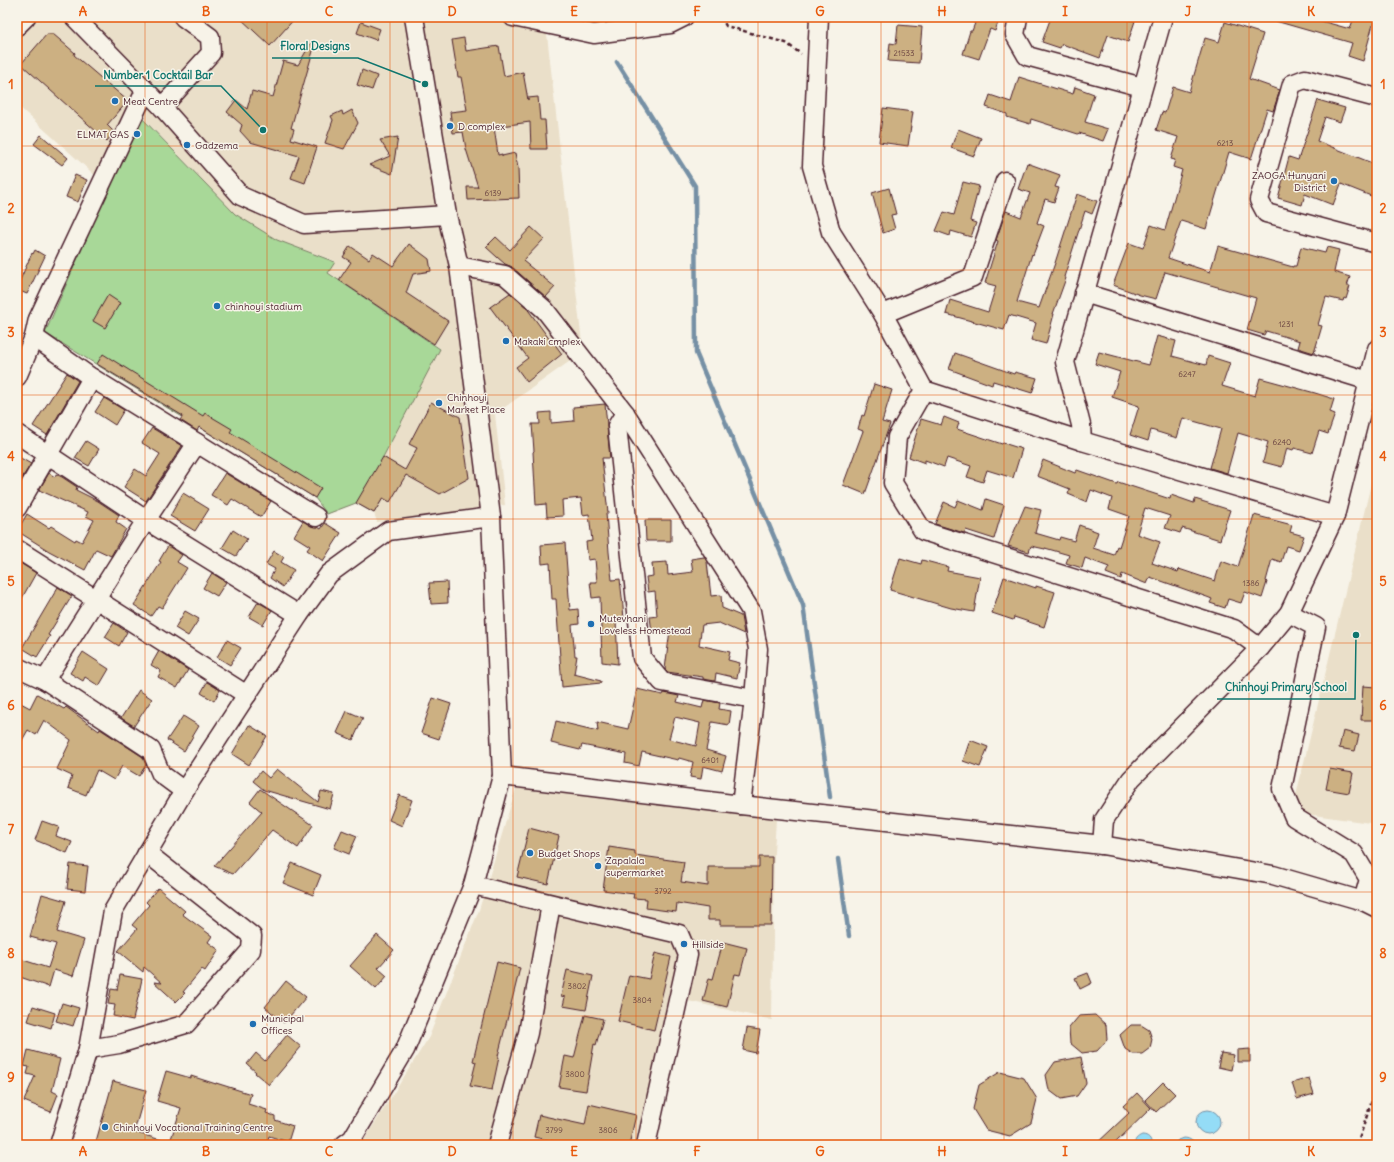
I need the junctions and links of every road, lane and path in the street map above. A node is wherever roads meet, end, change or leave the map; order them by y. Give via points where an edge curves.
1 (26, 17) edge
2 (74, 17) edge
3 (183, 17) edge
4 (414, 17) edge
5 (513, 17) edge
6 (684, 17) edge
7 (720, 17) edge
8 (819, 17) edge
9 (1018, 17) edge
10 (1163, 17) edge
11 (17, 26) edge
12 (818, 66) junction
13 (1142, 87) junction
14 (145, 90) junction
15 (1377, 98) edge
16 (162, 107) junction
17 (1005, 181) dead end
18 (447, 215) junction
19 (1377, 243) edge
20 (459, 266) junction
21 (1084, 293) junction
22 (883, 314) junction
23 (34, 337) junction
24 (1377, 349) edge
25 (17, 377) edge
26 (92, 378) junction
27 (1369, 380) junction
28 (924, 390) junction
29 (625, 413) junction
30 (17, 434) edge
31 (1082, 441) junction
32 (197, 443) junction
33 (49, 454) junction
34 (17, 508) edge
35 (1334, 516) junction
36 (316, 517) dead end
37 (491, 517) junction
38 (146, 520) junction
39 (17, 549) edge
40 (96, 599) junction
41 (1289, 613) junction
42 (299, 616) junction
43 (1260, 648) junction
44 (17, 668) edge
45 (45, 680) junction
46 (247, 695) junction
47 (754, 699) junction
48 (502, 776) junction
49 (184, 791) junction
50 (740, 805) junction
51 (1102, 845) junction
52 (147, 853) junction
53 (1373, 878) edge
54 (473, 885) junction
55 (550, 904) junction
56 (1370, 905) edge
57 (88, 1049) junction
58 (1377, 1086) edge
59 (59, 1145) edge
60 (344, 1145) edge
61 (497, 1145) edge
62 (646, 1145) edge
63 (1358, 1145) edge

1 - 11 street
2 - 14 street
3 - 16 street via 210,37 211,53
4 - 18 street
5 - 6 street via 594,34 670,24
7 - 12 path via 726,26 786,43
8 - 12 street
9 - 13 street via 1015,35 1027,56
10 - 13 street
12 - 22 street via 812,166 831,232
13 - 21 street
14 - 16 street
14 - 23 street via 38,319
15 - 19 street via 1305,80 1292,84 1260,200 1266,213
16 - 18 street via 241,196 304,224
17 - 22 street via 973,277
18 - 20 street
20 - 29 street via 505,275 545,310
20 - 37 street
21 - 27 street
21 - 31 street via 1065,362 1081,425
22 - 28 street
23 - 25 street
23 - 26 street
24 - 27 street
26 - 32 street
26 - 33 street
27 - 35 street
28 - 31 street
28 - 43 street via 897,437 894,483 922,531 1234,629
29 - 47 street via 751,611 758,649
29 - 47 street via 617,426 642,658 662,682
30 - 33 street
31 - 35 street
32 - 36 street
32 - 38 street
33 - 34 street
33 - 38 street
35 - 41 street
37 - 42 street via 388,531 329,574
37 - 48 street
38 - 40 street
38 - 42 street
39 - 40 street
40 - 45 street
40 - 46 street
41 - 43 street
41 - 53 street via 1316,627 1282,789 1294,818 1354,854
42 - 46 street
43 - 51 street via 1130,779 1104,820
44 - 45 street
45 - 49 street via 151,750 162,774
46 - 49 street
47 - 50 street
48 - 50 street
48 - 54 street
49 - 52 street
50 - 51 street
51 - 56 street via 1273,875
52 - 57 street via 113,911
52 - 57 street via 252,936 252,950 186,1024 119,1044
53 - 56 street
54 - 55 street
54 - 60 street via 405,1050 352,1139
55 - 61 street via 528,1033
55 - 62 street via 679,934 688,955
57 - 59 street
58 - 63 path

